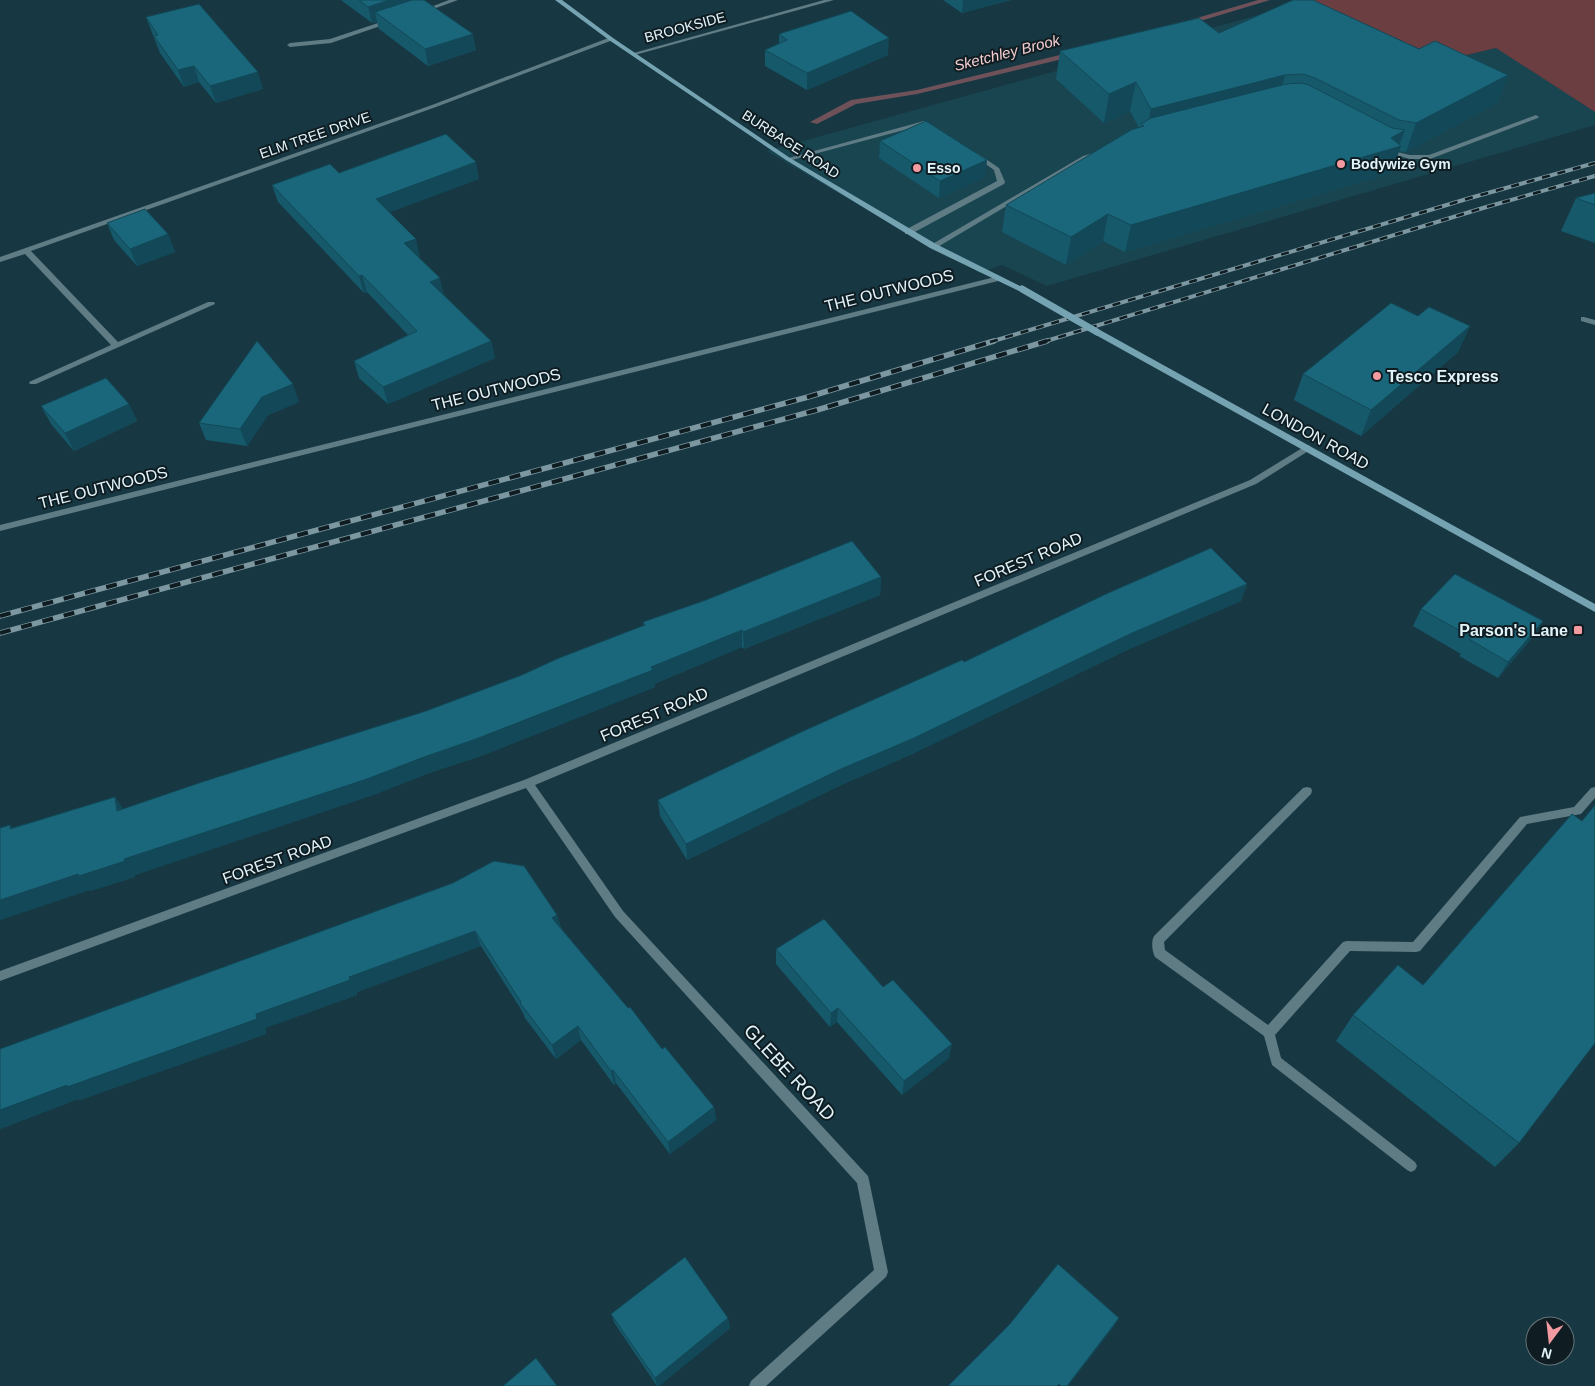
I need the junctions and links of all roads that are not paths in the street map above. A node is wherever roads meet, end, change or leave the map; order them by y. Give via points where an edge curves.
1 (455, 0) edge
2 (558, 0) edge
3 (831, 0) edge
4 (420, 12) edge
5 (393, 20) edge
6 (611, 39) junction
7 (290, 45) dead end
8 (633, 54) junction
9 (1536, 116) dead end
10 (940, 133) edge
11 (965, 148) edge
12 (1378, 148) edge
13 (1104, 152) edge
14 (788, 159) junction
15 (908, 232) junction
16 (933, 246) junction
17 (27, 251) junction
18 (0, 260) edge
19 (999, 278) junction
20 (1022, 289) joint
21 (211, 304) dead end
22 (1584, 318) dead end
23 (1595, 323) edge
24 (116, 346) junction
25 (32, 382) dead end
26 (1307, 448) junction
27 (0, 528) edge
28 (1595, 608) edge
29 (528, 783) junction
30 (1307, 791) dead end
31 (1595, 792) edge
32 (0, 976) edge
33 (1268, 1033) junction
34 (1411, 1166) dead end
35 (756, 1386) edge

1 - 4 street
2 - 6 main road, BURBAGE ROAD
3 - 8 street, BROOKSIDE
5 - 7 street via 331,41
6 - 8 main road, BURBAGE ROAD
6 - 17 street, ELM TREE DRIVE via 434,106
8 - 14 main road, BURBAGE ROAD
9 - 12 street via 1430,157 1398,156
10 - 14 street via 924,123
11 - 15 street via 997,168 1001,182
13 - 16 street via 1085,157
14 - 15 main road, BURBAGE ROAD
15 - 16 main road, BURBAGE ROAD
16 - 19 main road, BURBAGE ROAD
17 - 18 street, ELM TREE DRIVE
17 - 24 street
19 - 20 main road, BURBAGE ROAD
19 - 27 street, THE OUTWOODS
20 - 26 main road, LONDON ROAD, bridge
21 - 24 street
22 - 23 street
24 - 25 street
26 - 28 main road, LONDON ROAD
26 - 29 street, FOREST ROAD via 1253,482
29 - 32 street, FOREST ROAD
29 - 35 street, GLEBE ROAD via 619,914 863,1180 881,1272
30 - 33 street via 1158,940 1159,952
31 - 33 street via 1577,811 1524,820 1416,947 1348,946
33 - 34 street via 1276,1061

